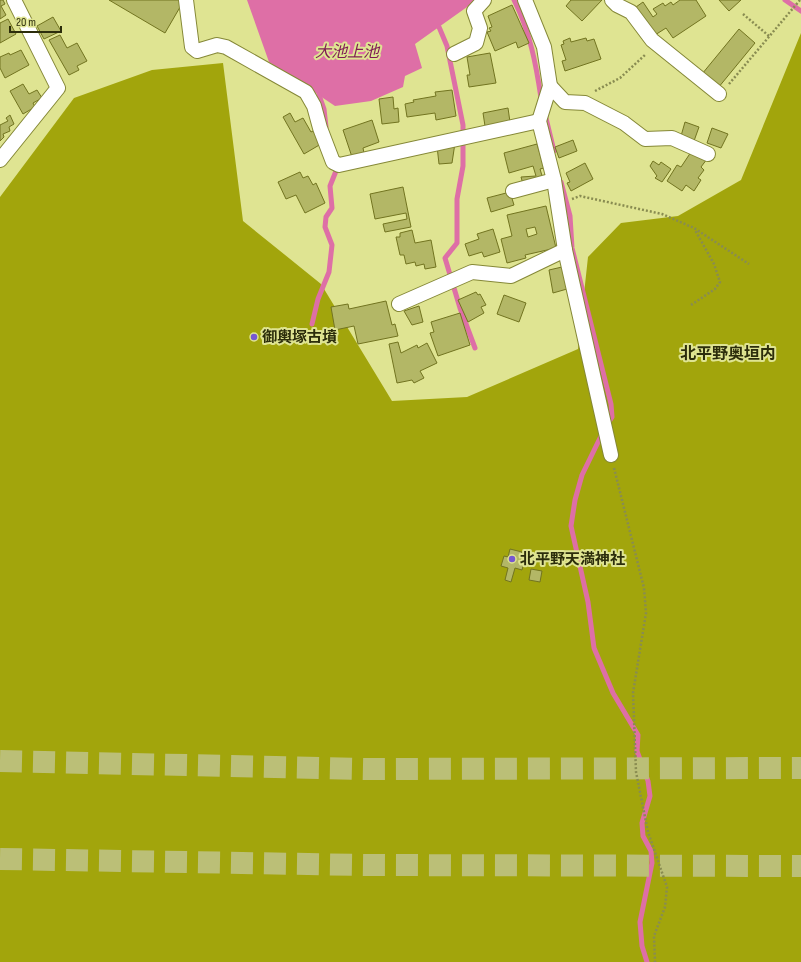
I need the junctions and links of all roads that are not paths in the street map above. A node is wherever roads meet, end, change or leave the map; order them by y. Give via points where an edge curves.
1 (14, 0) edge
2 (186, 0) edge
3 (484, 0) edge
4 (525, 0) edge
5 (612, 0) edge
6 (454, 54) dead end
7 (550, 86) junction
8 (720, 94) road end
9 (538, 121) junction
10 (708, 154) dead end
11 (0, 160) edge
12 (554, 180) junction
13 (513, 191) dead end
14 (565, 250) junction
15 (399, 304) dead end
16 (610, 455) road end

1 - 11 street via 58,88
2 - 9 street via 192,47 197,52 217,45 226,47 306,92 314,106 332,162 339,165
3 - 6 street via 474,11 480,28 476,43
4 - 7 street via 544,47
5 - 8 street via 617,6 631,12 652,40
7 - 9 street
7 - 10 street via 565,102 585,103 624,123 644,139 672,138
9 - 12 street
12 - 13 street
12 - 14 street
14 - 15 street via 511,276 472,272
14 - 16 street

